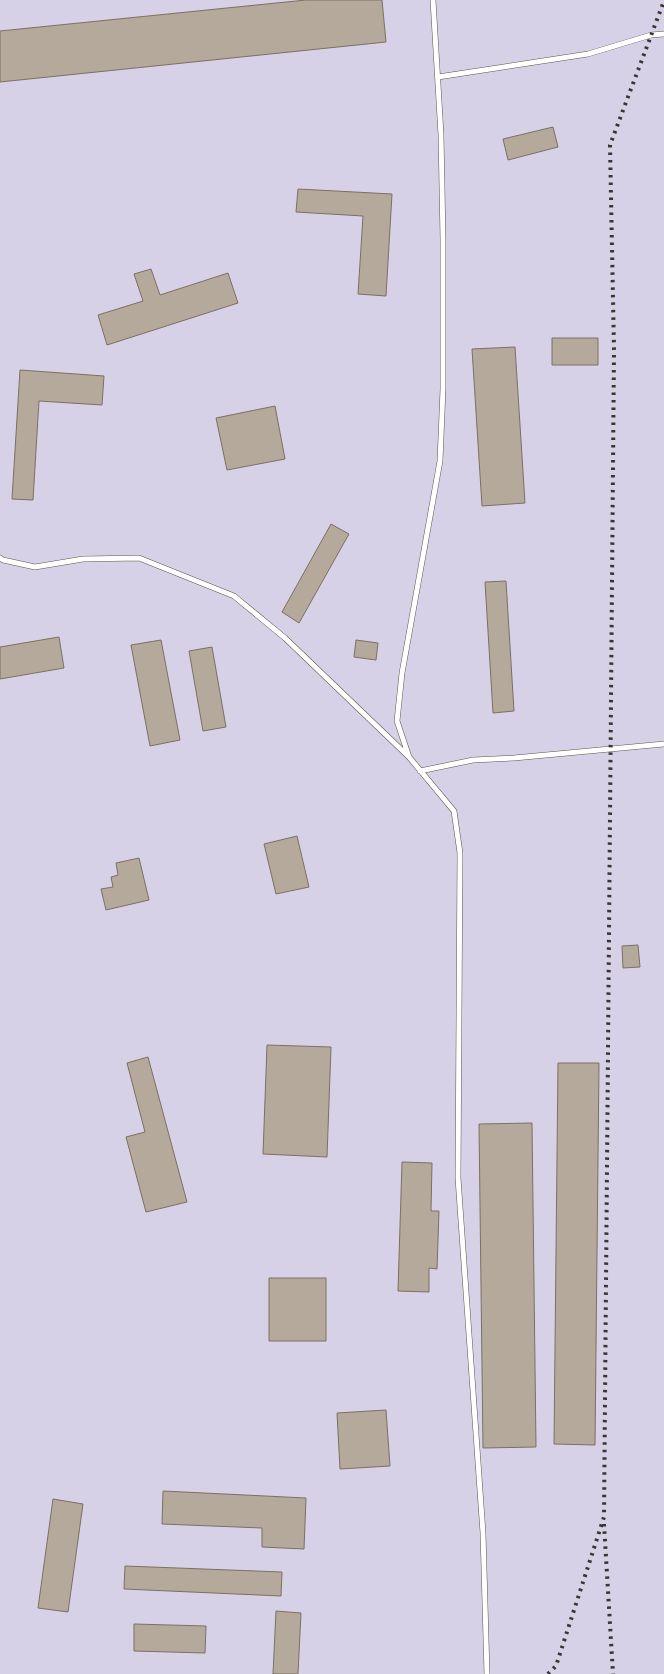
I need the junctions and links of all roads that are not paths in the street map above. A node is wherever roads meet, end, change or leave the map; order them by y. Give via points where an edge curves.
1 (433, 0) edge
2 (664, 34) edge
3 (438, 77) junction
4 (0, 558) edge
5 (664, 744) edge
6 (409, 757) junction
7 (420, 771) junction
8 (487, 1674) edge

1 - 3 lane
2 - 3 lane via 588,54
3 - 6 lane via 443,239 440,461 402,673 398,721
4 - 6 lane via 36,567 83,559 139,558 234,596 285,638
5 - 7 lane via 473,760
6 - 7 lane
7 - 8 lane via 454,811 460,853 458,1178 483,1532

